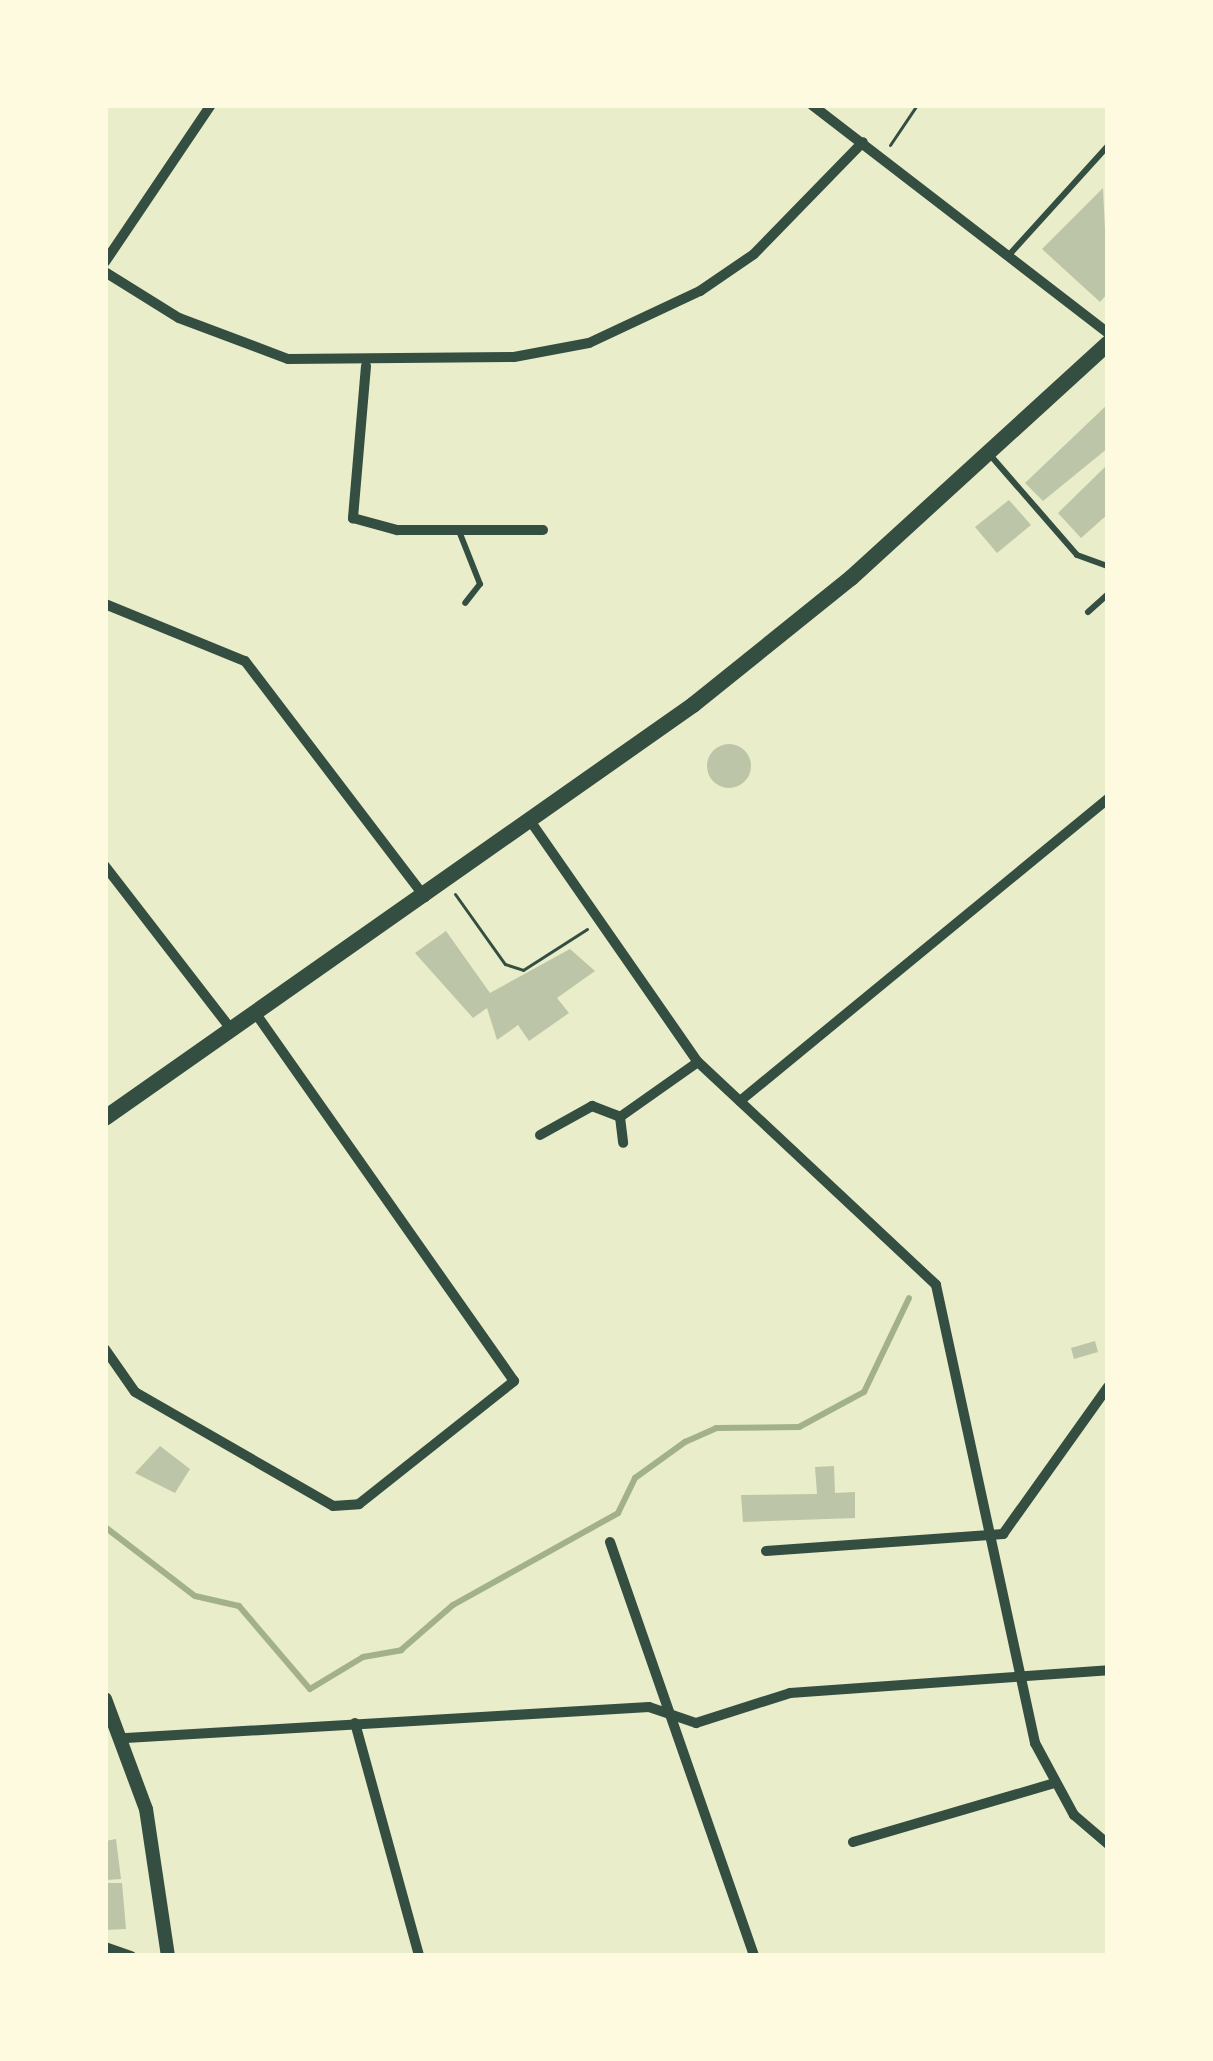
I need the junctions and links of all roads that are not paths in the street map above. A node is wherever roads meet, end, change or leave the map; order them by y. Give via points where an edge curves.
1 (212, 105) edge
2 (812, 105) edge
3 (863, 142) junction
4 (1108, 146) edge
5 (105, 234) edge
6 (118, 240) junction
7 (1009, 255) junction
8 (105, 262) edge
9 (105, 272) edge
10 (1108, 333) edge
11 (1108, 343) edge
12 (366, 366) junction
13 (989, 453) junction
14 (543, 530) dead end
15 (459, 531) junction
16 (1108, 566) edge
17 (1108, 594) edge
18 (465, 603) dead end
19 (105, 604) edge
20 (1088, 612) dead end
21 (1108, 799) edge
22 (531, 823) junction
23 (105, 866) edge
24 (424, 897) junction
25 (255, 1012) junction
26 (231, 1029) junction
27 (698, 1062) junction
28 (740, 1101) junction
29 (620, 1117) junction
30 (105, 1118) edge
31 (540, 1135) dead end
32 (623, 1143) dead end
33 (105, 1349) edge
34 (1108, 1387) edge
35 (1090, 1413) junction
36 (1108, 1414) edge
37 (992, 1535) junction
38 (610, 1542) dead end
39 (766, 1552) dead end
40 (1108, 1670) edge
41 (1016, 1675) junction
42 (105, 1699) edge
43 (669, 1714) junction
44 (355, 1723) junction
45 (126, 1738) junction
46 (1055, 1783) junction
47 (853, 1842) dead end
48 (1108, 1844) edge
49 (105, 1947) edge
50 (131, 1956) edge
51 (168, 1956) edge
52 (419, 1956) edge
53 (754, 1956) edge

1 - 6 street
2 - 3 street
3 - 7 street
3 - 12 street via 754,254 660,314 514,357
4 - 7 lane
5 - 6 street
6 - 8 street
7 - 10 street
9 - 12 street via 219,334 288,359
11 - 13 main road
12 - 15 street via 353,518
13 - 16 lane via 1077,555
13 - 22 main road via 851,578
14 - 15 street
15 - 18 lane via 480,579
17 - 20 lane
19 - 24 street via 245,662
21 - 28 street
22 - 24 main road
22 - 27 street
23 - 26 street
24 - 25 main road
25 - 26 main road
25 - 33 street via 514,1381 358,1504 333,1506 135,1392
26 - 30 main road
27 - 28 street
27 - 29 street
28 - 37 street via 936,1285
29 - 31 street via 592,1106
29 - 32 street
34 - 35 street
35 - 36 street
35 - 37 street
37 - 39 street
37 - 41 street
38 - 43 street
40 - 41 street
41 - 43 street via 790,1694 696,1723
41 - 46 street
42 - 45 street
43 - 44 street
43 - 53 street
44 - 45 street
44 - 52 street
45 - 51 street
46 - 47 street
46 - 48 street
49 - 50 street

